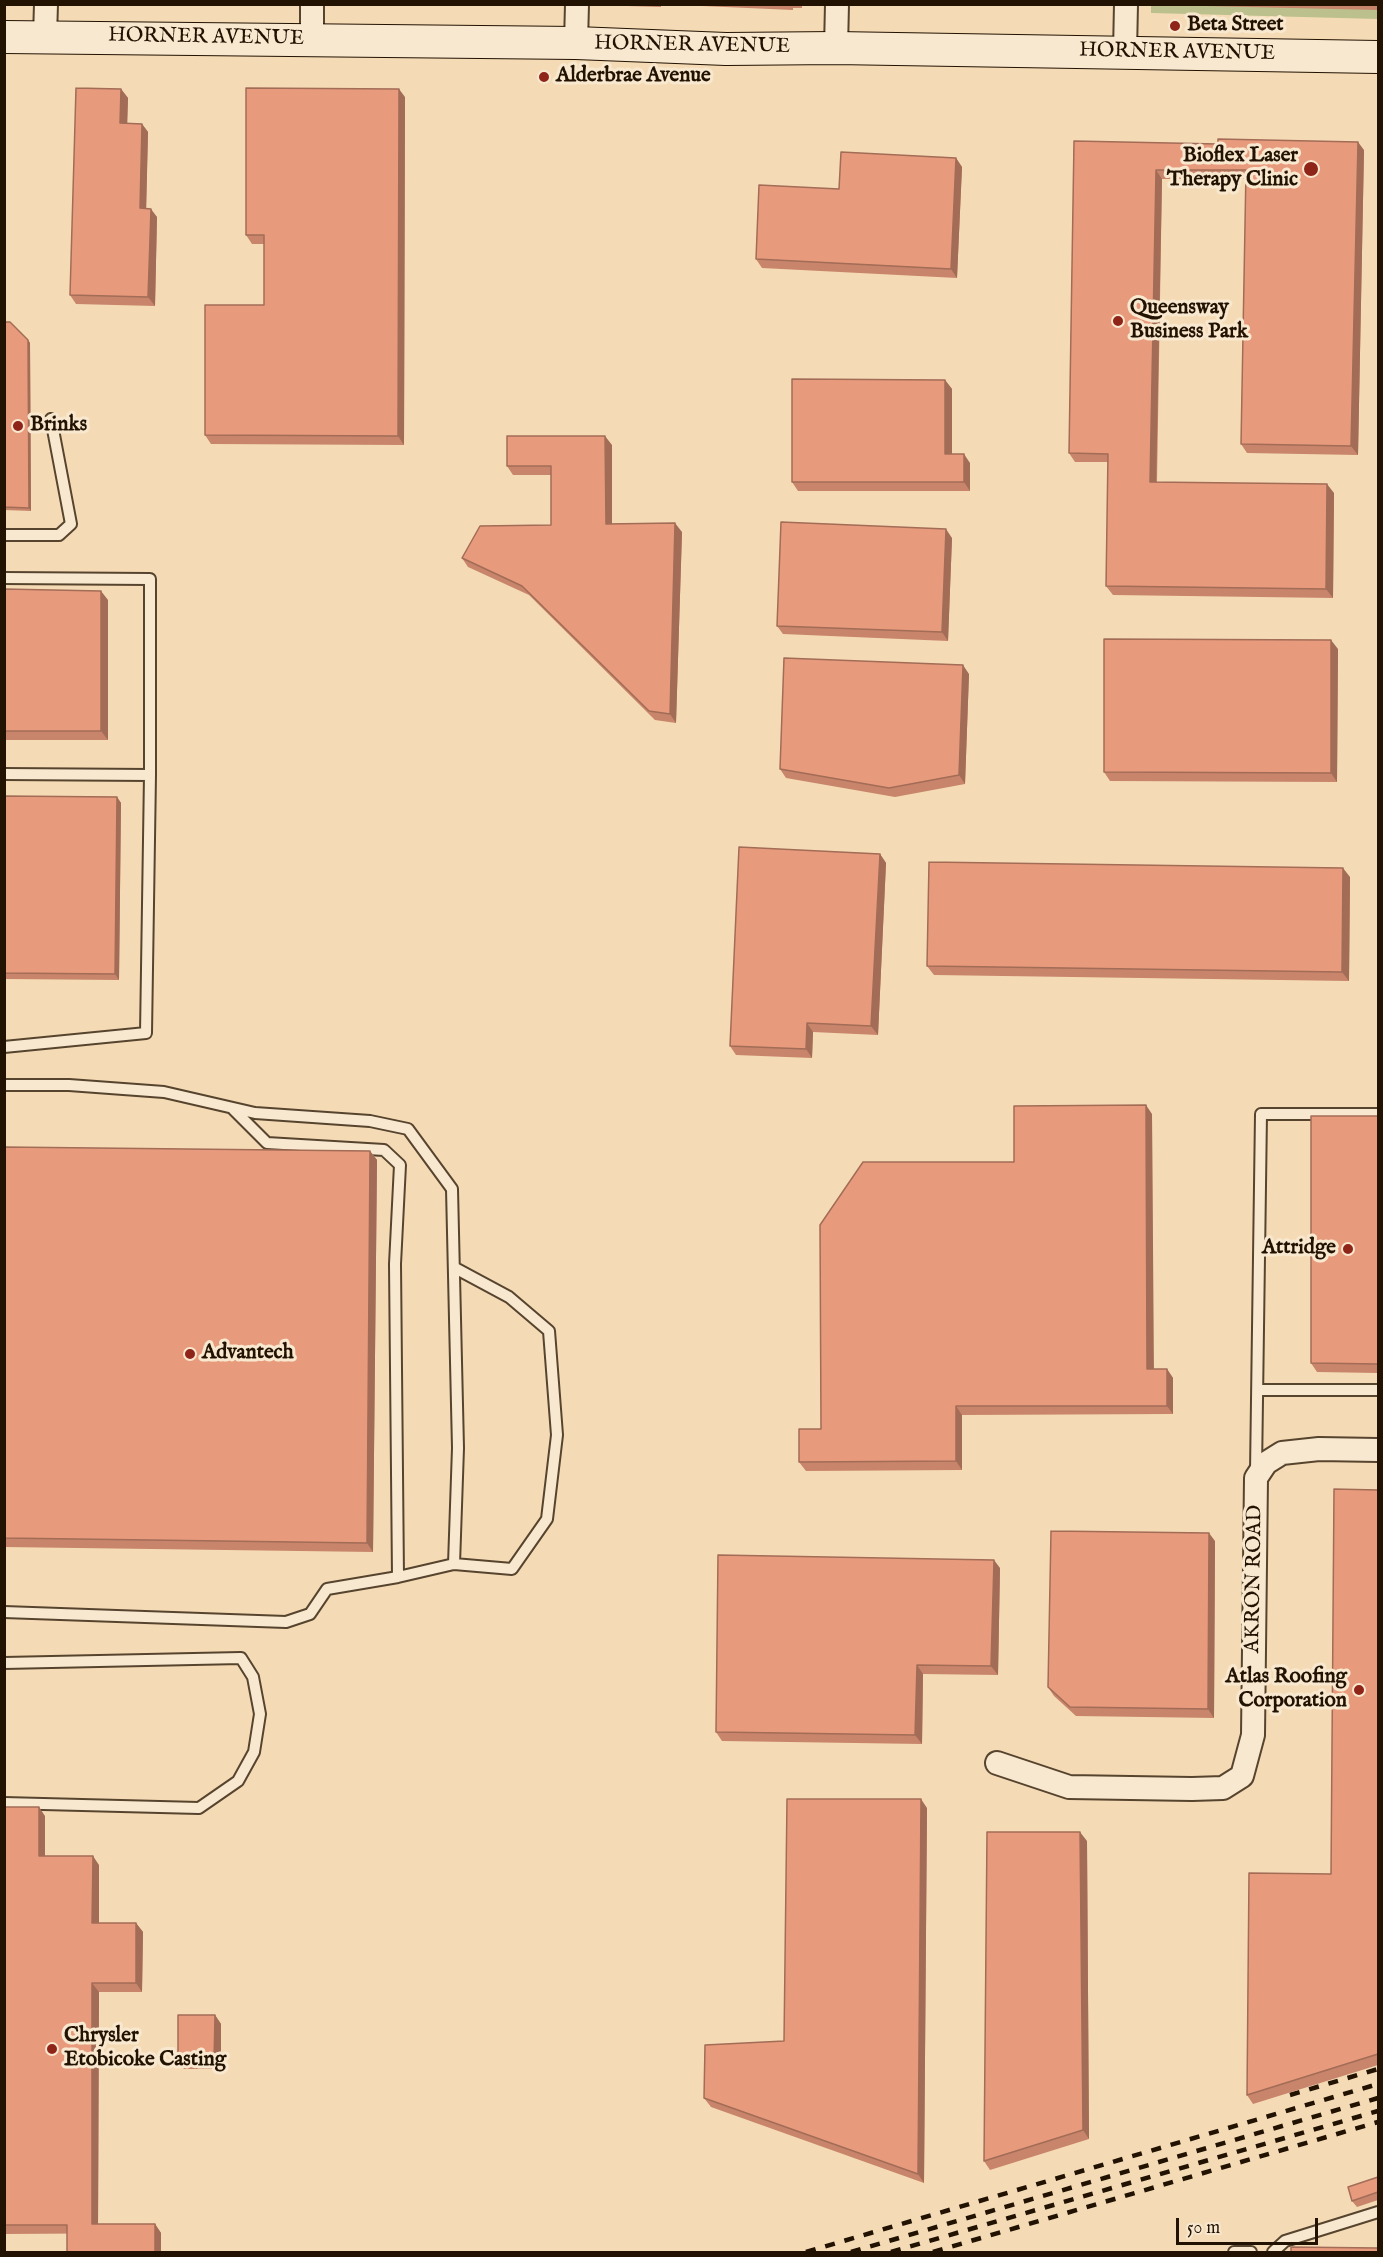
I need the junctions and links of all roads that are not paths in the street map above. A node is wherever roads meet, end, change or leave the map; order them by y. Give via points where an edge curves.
1 (46, 4) edge
2 (312, 4) edge
3 (577, 4) edge
4 (837, 4) edge
5 (1126, 4) edge
6 (4, 37) edge
7 (45, 37) junction
8 (312, 39) junction
9 (576, 43) junction
10 (836, 48) junction
11 (1125, 52) junction
12 (1378, 57) edge
13 (51, 419) dead end
14 (4, 535) edge
15 (4, 578) edge
16 (4, 774) edge
17 (150, 775) junction
18 (4, 1047) edge
19 (4, 1085) edge
20 (232, 1108) junction
21 (1378, 1114) edge
22 (455, 1269) junction
23 (1258, 1390) junction
24 (1378, 1390) edge
25 (1378, 1450) edge
26 (1256, 1478) junction
27 (454, 1564) junction
28 (398, 1577) junction
29 (4, 1612) edge
30 (4, 1663) edge
31 (997, 1763) dead end
32 (4, 1803) edge
33 (1378, 2212) edge
34 (1234, 2253) edge
35 (1251, 2253) edge
36 (1273, 2253) edge

1 - 7 street
2 - 8 street
3 - 9 street
4 - 10 street
5 - 11 street
6 - 7 main road, HORNER AVENUE
7 - 8 main road, HORNER AVENUE
8 - 9 main road, HORNER AVENUE
9 - 10 main road, HORNER AVENUE via 726,49
10 - 11 main road, HORNER AVENUE
11 - 12 main road, HORNER AVENUE
13 - 14 lane via 71,524 59,535
15 - 17 lane via 150,579
16 - 17 lane
17 - 18 lane via 146,1033
19 - 20 lane via 164,1092
20 - 22 lane via 370,1120 408,1129 452,1189
20 - 28 lane via 267,1143 384,1150 400,1165 395,1264
21 - 23 lane via 1262,1114
22 - 27 lane via 458,1448
22 - 27 lane via 509,1297 549,1331 557,1435 547,1519 512,1569
23 - 24 lane
23 - 26 lane
25 - 26 street, AKRON ROAD via 1319,1449 1282,1454 1266,1463
26 - 31 street, AKRON ROAD via 1253,1735 1242,1776 1222,1788 1192,1790 1069,1787
27 - 28 lane
28 - 29 lane via 327,1589 310,1614 286,1622
30 - 32 lane via 241,1658 253,1677 260,1714 254,1752 238,1781 199,1808
33 - 36 lane via 1285,2241
34 - 35 lane

